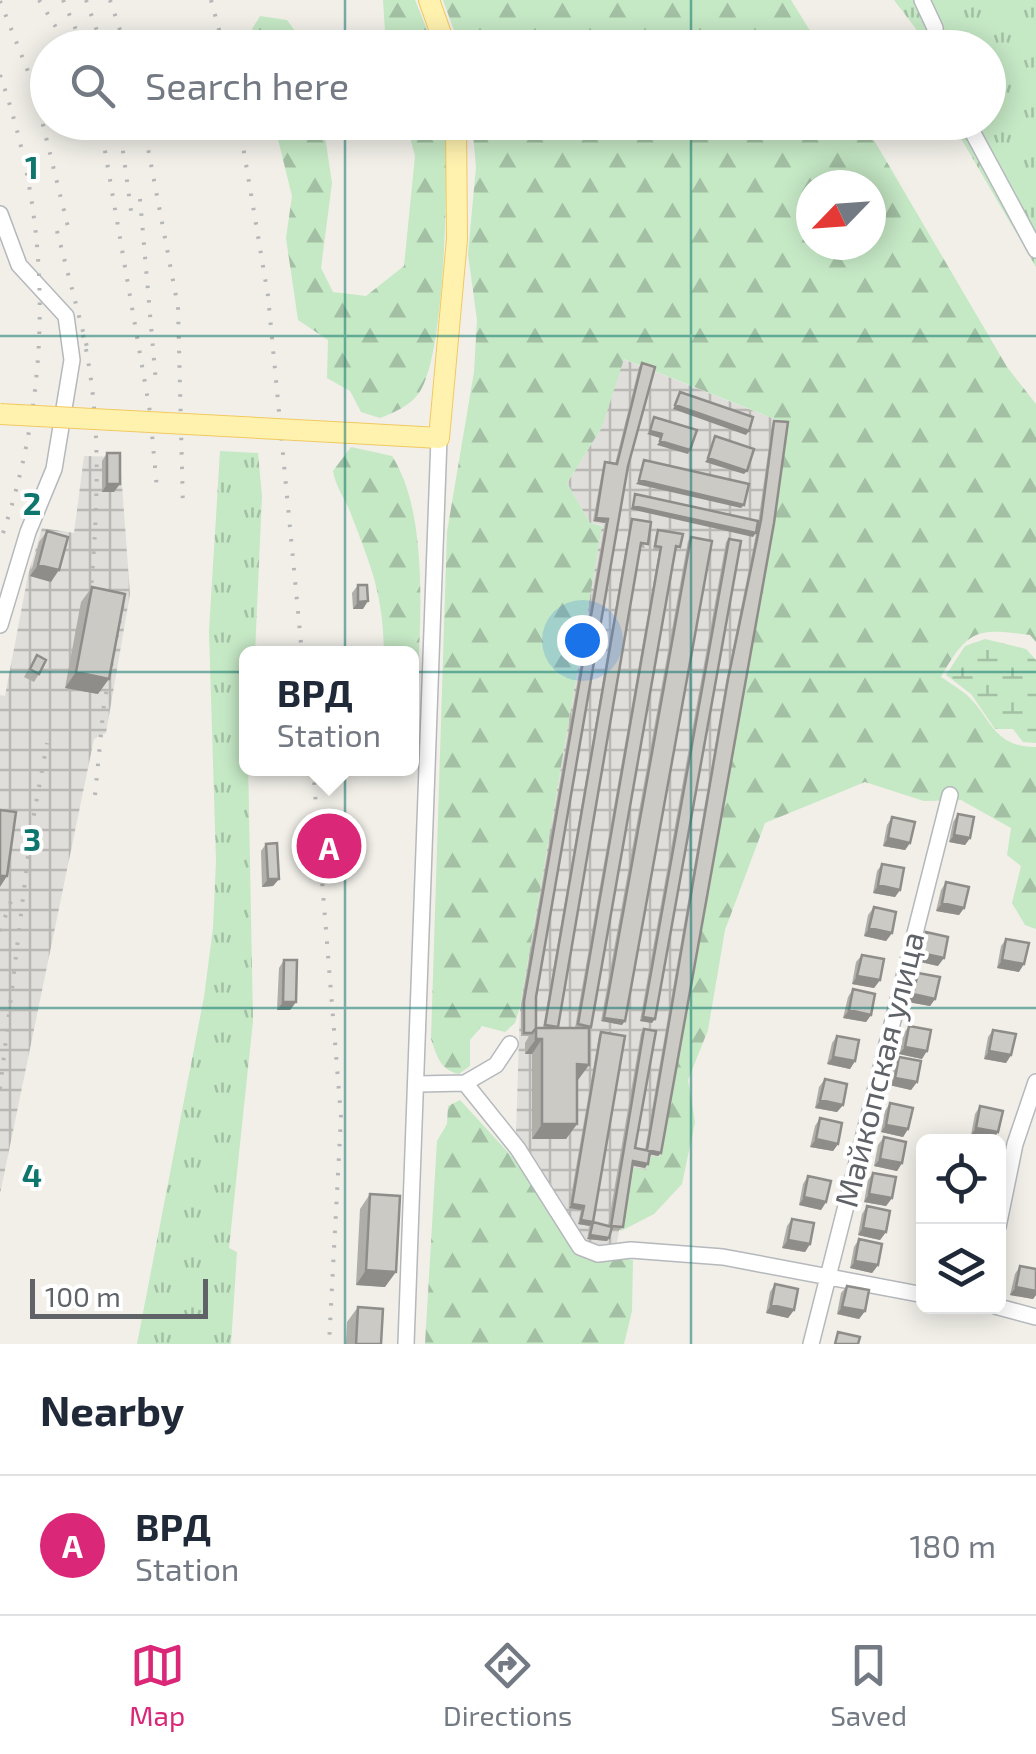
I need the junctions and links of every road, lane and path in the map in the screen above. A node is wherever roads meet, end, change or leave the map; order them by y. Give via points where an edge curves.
1 (429, 0) edge
2 (922, 0) edge
3 (440, 30) edge
4 (935, 30) edge
5 (456, 140) edge
6 (977, 140) edge
7 (0, 214) edge
8 (1036, 250) edge
9 (0, 414) edge
10 (439, 438) junction
11 (0, 625) edge
12 (950, 795) dead end
13 (510, 1044) dead end
14 (1036, 1082) edge
15 (419, 1084) junction
16 (465, 1084) junction
17 (999, 1224) edge
18 (826, 1274) junction
19 (916, 1293) edge
20 (1006, 1309) edge
21 (1036, 1317) edge
22 (406, 1344) edge
23 (812, 1344) edge

1 - 3 main road
2 - 4 street
5 - 10 main road via 456,239
6 - 8 street
7 - 11 street via 18,265 66,316 72,360 54,469
9 - 10 main road, bridge
10 - 15 street
12 - 18 street, Майкопская улица
13 - 16 street via 496,1065
14 - 17 street
15 - 16 street
15 - 22 street
16 - 18 street via 518,1149 580,1246 598,1254 632,1250
18 - 19 street
18 - 23 street, Майкопская улица
20 - 21 street

